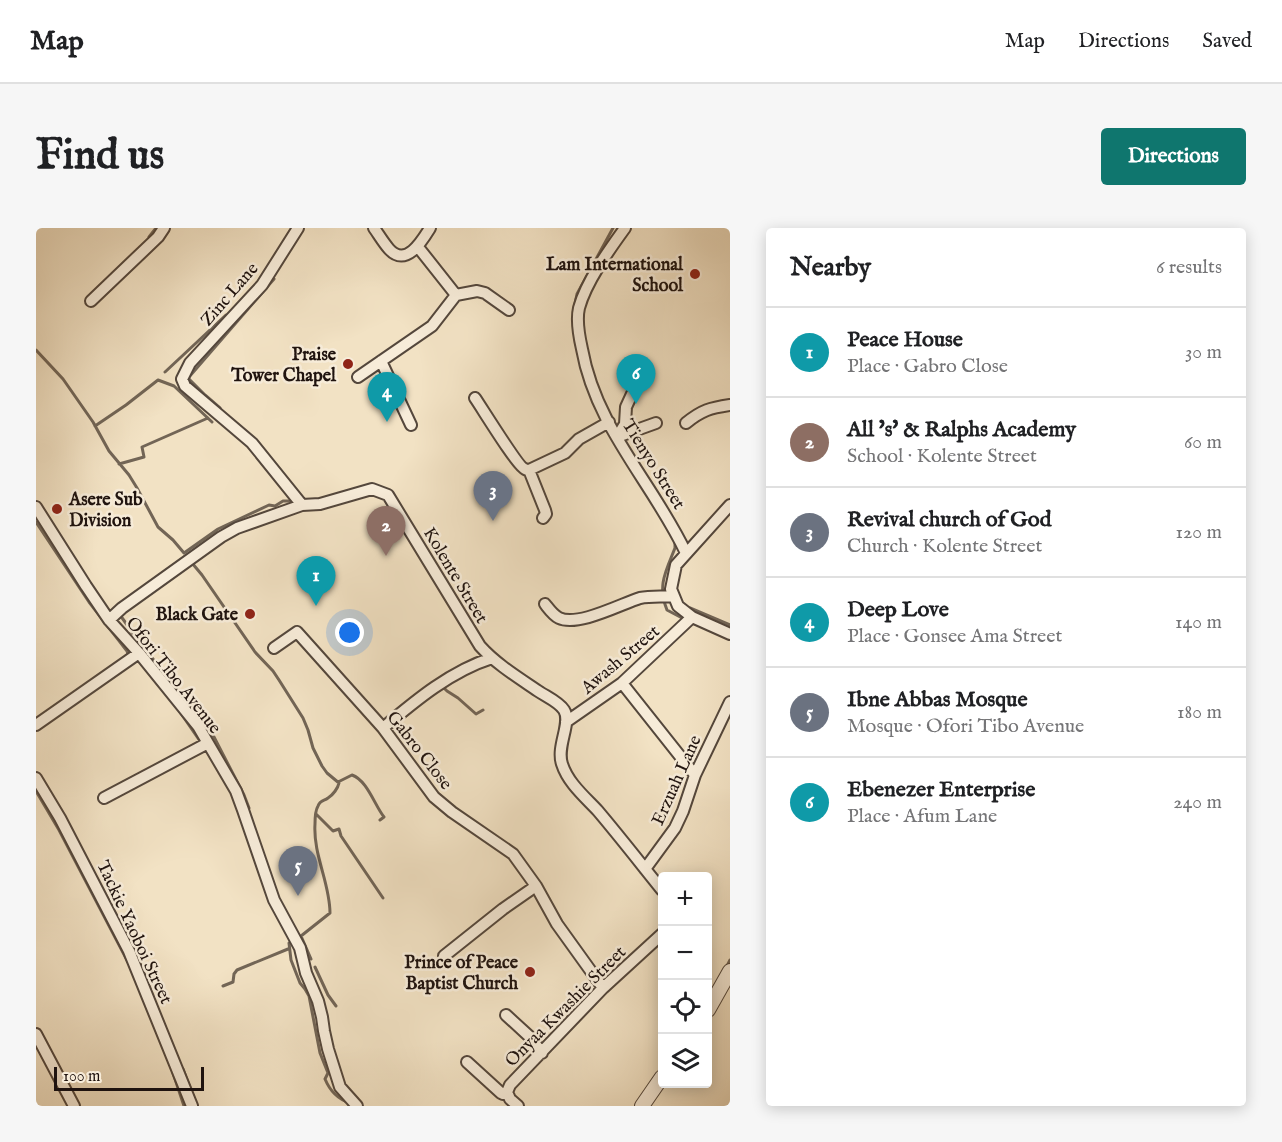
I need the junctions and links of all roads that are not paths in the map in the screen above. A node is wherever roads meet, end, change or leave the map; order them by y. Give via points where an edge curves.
1 (164, 228) edge
2 (298, 228) edge
3 (374, 228) edge
4 (430, 228) edge
5 (625, 228) edge
6 (418, 247) junction
7 (456, 295) junction
8 (91, 301) dead end
9 (509, 310) dead end
10 (381, 361) junction
11 (358, 377) dead end
12 (639, 382) dead end
13 (475, 398) dead end
14 (730, 405) edge
15 (609, 422) junction
16 (656, 423) dead end
17 (686, 423) dead end
18 (411, 425) dead end
19 (617, 437) junction
20 (530, 470) junction
21 (302, 505) junction
22 (730, 505) edge
23 (36, 507) edge
24 (543, 518) dead end
25 (686, 553) junction
26 (673, 596) junction
27 (545, 604) dead end
28 (692, 617) junction
29 (109, 620) junction
30 (730, 633) edge
31 (274, 648) dead end
32 (139, 652) junction
33 (492, 658) junction
34 (622, 683) junction
35 (730, 702) edge
36 (566, 722) junction
37 (36, 725) edge
38 (383, 728) junction
39 (208, 743) junction
40 (695, 774) junction
41 (36, 778) edge
42 (104, 798) dead end
43 (645, 868) junction
44 (658, 884) edge
45 (536, 886) junction
46 (658, 938) edge
47 (444, 956) dead end
48 (730, 970) edge
49 (603, 988) junction
50 (712, 1003) edge
51 (506, 1015) dead end
52 (36, 1034) edge
53 (542, 1053) junction
54 (467, 1062) dead end
55 (658, 1084) edge
56 (507, 1092) junction
57 (74, 1106) edge
58 (192, 1106) edge
59 (357, 1106) edge
60 (518, 1106) edge
61 (642, 1106) edge

1 - 8 street
2 - 21 street, Zinc Lane via 262,285 190,363 182,379 185,386 252,442
3 - 6 street via 397,254 410,253
4 - 6 street
5 - 15 street, Tienyo Street via 579,309 585,370
6 - 7 street
7 - 9 street via 485,293
7 - 10 street via 432,326
10 - 11 street
10 - 18 street
12 - 19 street
13 - 20 street via 523,469
14 - 17 street via 713,407
15 - 19 street, Tienyo Street
15 - 20 street via 576,441 565,453
16 - 19 street
19 - 25 street, Tienyo Street
20 - 24 street via 545,510
21 - 29 street, Kolente Street via 221,537
21 - 33 street, Kolente Street via 320,504 372,489 388,495 462,619
22 - 25 street
23 - 29 street, Ofori Tibo Avenue
25 - 26 street via 676,566
26 - 27 street via 641,598 570,620 559,618
26 - 28 street via 678,606
28 - 30 street
28 - 34 street, Awash Street
29 - 32 street, Ofori Tibo Avenue
31 - 38 street, Gabro Close via 297,632
32 - 37 street
32 - 39 street, Ofori Tibo Avenue
33 - 36 street, Kolente Street via 559,704
33 - 38 street via 432,689
34 - 36 street, Awash Street
34 - 40 street
35 - 40 street, Erzuah Lane
36 - 43 street via 560,756 567,777
38 - 45 street, Gabro Close via 434,797 513,855
39 - 42 street
39 - 59 street, Ofori Tibo Avenue via 236,791 270,890 302,954 340,1087
40 - 43 street, Erzuah Lane via 675,828
41 - 58 street, Tackie Yaoboi Street via 129,951
43 - 44 street
45 - 47 street
45 - 49 street, Gabro Close via 557,924
46 - 49 street, Onyaa Kwashie Street
48 - 50 street
49 - 53 street, Onyaa Kwashie Street
51 - 53 street
52 - 57 street
53 - 56 street, Onyaa Kwashie Street
54 - 56 street via 501,1093
55 - 61 street
56 - 60 street, Onyaa Kwashie Street

